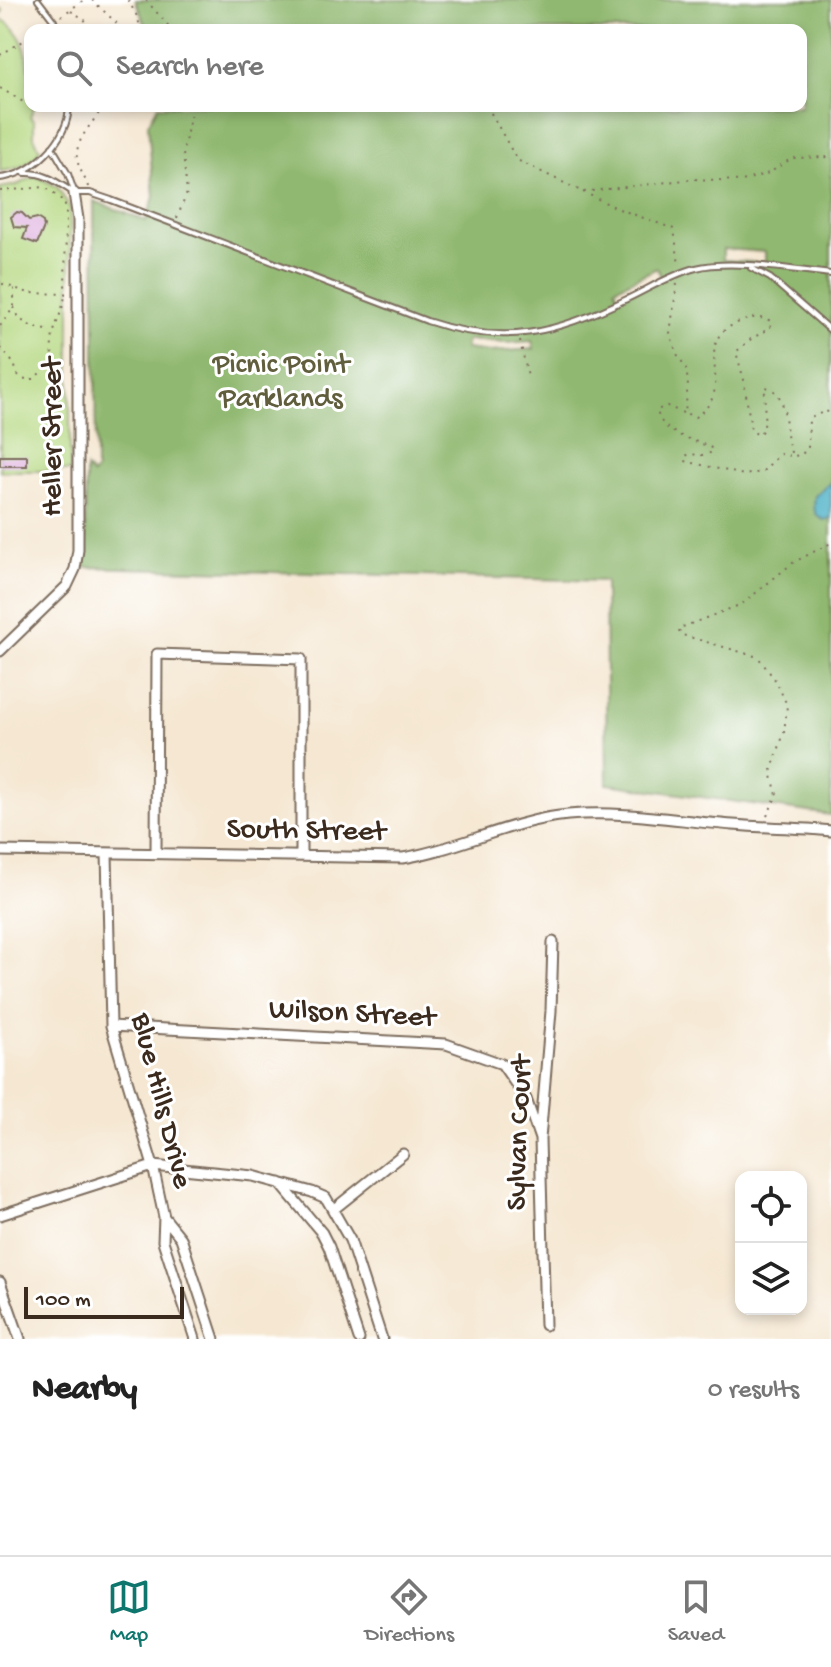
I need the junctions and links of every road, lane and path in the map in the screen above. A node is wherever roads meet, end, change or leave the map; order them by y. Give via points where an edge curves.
1 (38, 0) edge
2 (84, 0) edge
3 (92, 0) edge
4 (128, 0) edge
5 (146, 0) edge
6 (70, 10) junction
7 (54, 21) junction
8 (55, 24) edge
9 (88, 24) edge
10 (118, 24) edge
11 (139, 24) edge
12 (167, 24) edge
13 (24, 41) edge
14 (0, 55) edge
15 (0, 88) edge
16 (24, 102) edge
17 (68, 112) edge
18 (100, 112) edge
19 (191, 112) edge
20 (490, 112) edge
21 (52, 147) junction
22 (831, 157) edge
23 (22, 173) junction
24 (0, 178) edge
25 (82, 182) dead end
26 (88, 185) junction
27 (0, 191) edge
28 (583, 192) junction
29 (74, 193) junction
30 (90, 193) junction
31 (174, 224) junction
32 (749, 267) junction
33 (680, 273) junction
34 (831, 274) edge
35 (0, 283) edge
36 (14, 288) junction
37 (65, 294) junction
38 (14, 307) junction
39 (0, 326) edge
40 (53, 330) junction
41 (831, 331) edge
42 (519, 335) junction
43 (0, 348) edge
44 (528, 377) dead end
45 (685, 413) junction
46 (831, 413) edge
47 (793, 456) junction
48 (831, 543) edge
49 (0, 651) edge
50 (761, 828) junction
51 (831, 831) edge
52 (0, 851) edge
53 (107, 853) junction
54 (156, 853) junction
55 (301, 855) junction
56 (553, 942) dead end
57 (111, 1026) junction
58 (540, 1139) junction
59 (403, 1154) dead end
60 (153, 1166) junction
61 (280, 1183) junction
62 (334, 1209) junction
63 (0, 1215) edge
64 (164, 1217) junction
65 (0, 1282) edge
66 (545, 1325) dead end
67 (20, 1339) edge
68 (195, 1339) edge
69 (214, 1339) edge
70 (359, 1339) edge
71 (382, 1339) edge

1 - 7 lane
2 - 6 path
3 - 10 path
4 - 11 path
5 - 12 path
6 - 7 path
6 - 9 path
7 - 8 lane
13 - 14 path
15 - 16 path
17 - 21 lane
18 - 26 path via 79,150 77,163
19 - 31 path via 183,153 187,193
20 - 28 path via 517,160
21 - 23 lane
21 - 29 lane, Heller Street
22 - 28 path via 792,158 769,173 742,181 693,179
23 - 24 lane
23 - 29 lane via 35,172
25 - 26 path
26 - 30 path
27 - 37 path via 45,187 63,201
28 - 33 path via 674,229
29 - 30 lane
29 - 49 street, Heller Street via 75,569 67,586
30 - 31 lane
31 - 42 lane via 455,331
32 - 33 lane via 714,265
32 - 34 lane
32 - 41 lane via 770,278
33 - 42 lane via 587,318
33 - 45 path via 670,333 686,368
35 - 36 path
36 - 37 path
36 - 38 path
37 - 40 path
38 - 39 path
38 - 40 path via 26,324
40 - 43 path via 56,363 46,365 35,379 20,378
42 - 44 path
45 - 47 path via 667,406 657,410 671,431 713,449 698,456 691,453 685,461 744,475 762,472 780,454
45 - 47 path via 695,417 711,401 718,337 745,320 771,321 770,328 741,346 737,360 751,430 758,435 764,429 765,387 772,389 778,394
46 - 47 path via 809,419 808,448
48 - 50 path via 794,562 742,604 680,628 679,634 758,657 787,705 771,772 777,795
50 - 51 street, South Street
50 - 55 street, South Street via 567,815 403,858
52 - 53 street, South Street
53 - 54 street, South Street
53 - 57 street, Blue Hills Drive
54 - 55 street, South Street
54 - 55 street via 157,654 301,659
56 - 58 street, Sylvan Court
57 - 58 street, Wilson Street via 446,1044 502,1064 526,1099
57 - 60 street, Blue Hills Drive
58 - 66 street, Sylvan Court
59 - 62 street
60 - 61 street
60 - 63 street
60 - 64 street, Blue Hills Drive
61 - 62 street via 326,1198
61 - 70 street via 322,1233
62 - 71 street via 350,1240
64 - 68 street, Blue Hills Drive via 163,1241
64 - 69 street, Blue Hills Drive via 181,1238
65 - 67 street

